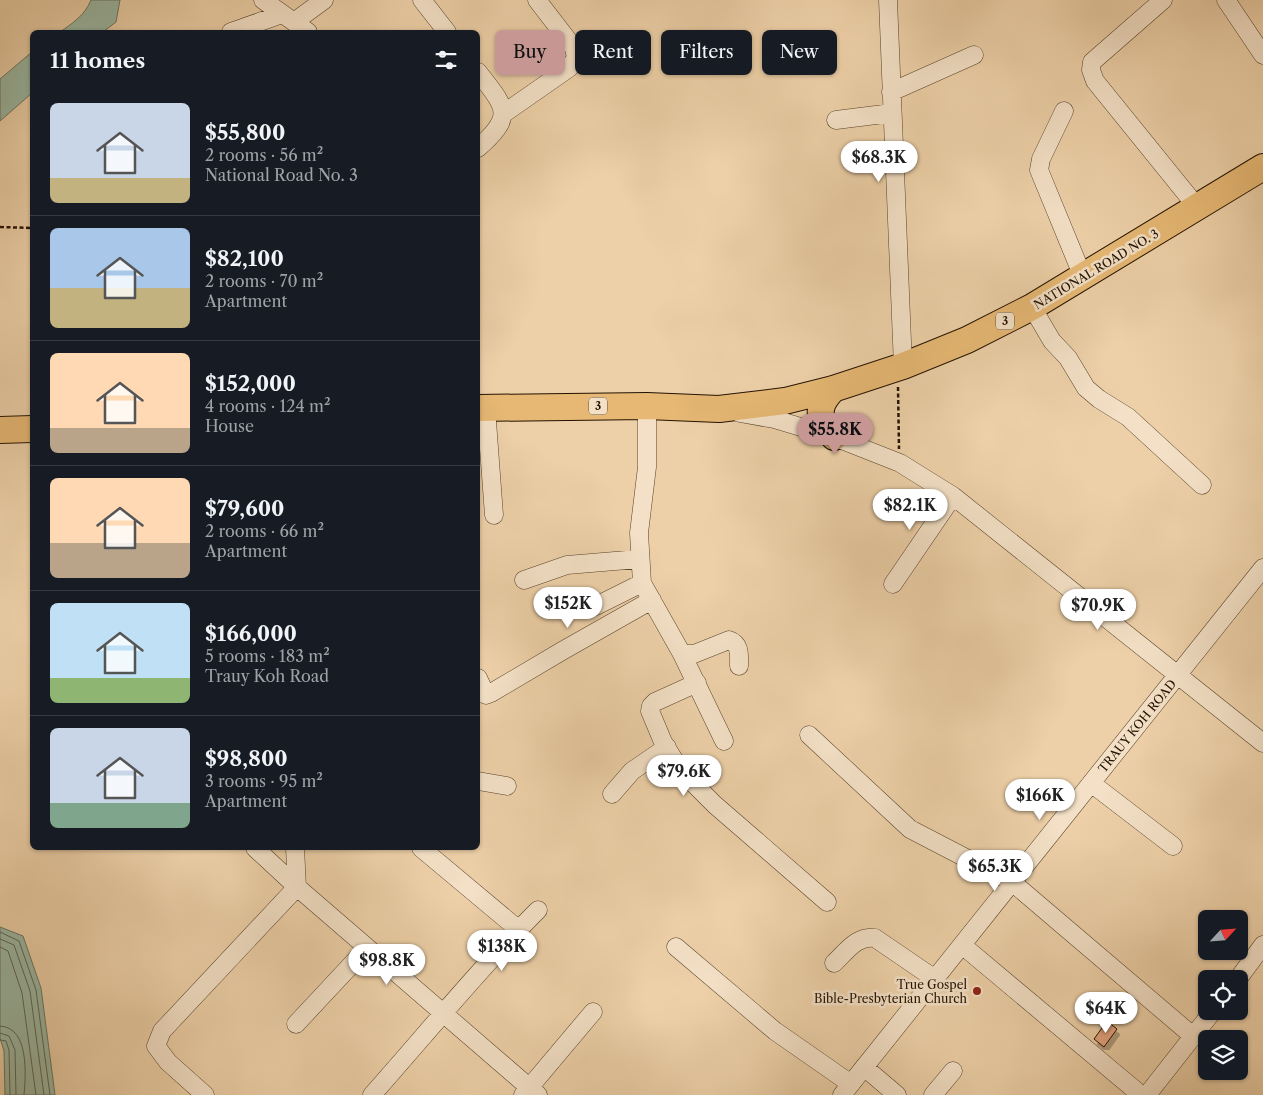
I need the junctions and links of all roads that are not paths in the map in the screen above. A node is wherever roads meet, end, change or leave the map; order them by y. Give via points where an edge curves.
1 (263, 0) edge
2 (324, 0) edge
3 (422, 0) edge
4 (537, 0) edge
5 (888, 0) edge
6 (1163, 0) edge
7 (1226, 0) edge
8 (288, 18) junction
9 (239, 30) edge
10 (305, 30) edge
11 (445, 30) edge
12 (1263, 54) edge
13 (974, 55) dead end
14 (480, 75) edge
15 (891, 92) junction
16 (1064, 111) dead end
17 (892, 113) junction
18 (503, 114) junction
19 (836, 120) dead end
20 (480, 146) edge
21 (1263, 167) edge
22 (1198, 207) junction
23 (1084, 277) junction
24 (1032, 307) junction
25 (900, 367) junction
26 (833, 389) junction
27 (647, 406) junction
28 (482, 408) edge
29 (719, 409) junction
30 (30, 429) edge
31 (0, 430) edge
32 (834, 437) junction
33 (1202, 484) dead end
34 (953, 496) junction
35 (494, 515) dead end
36 (640, 559) junction
37 (1263, 568) edge
38 (524, 580) dead end
39 (642, 583) junction
40 (893, 584) dead end
41 (652, 600) junction
42 (596, 606) dead end
43 (682, 654) junction
44 (739, 666) dead end
45 (1178, 674) junction
46 (480, 682) edge
47 (697, 683) junction
48 (809, 735) dead end
49 (724, 741) dead end
50 (1263, 743) edge
51 (667, 747) junction
52 (480, 781) edge
53 (1091, 783) junction
54 (507, 786) dead end
55 (612, 794) dead end
56 (1173, 846) dead end
57 (257, 850) edge
58 (295, 850) edge
59 (422, 850) edge
60 (1012, 882) junction
61 (297, 887) junction
62 (827, 902) dead end
63 (538, 910) dead end
64 (518, 930) junction
65 (962, 945) junction
66 (1263, 945) edge
67 (676, 947) dead end
68 (367, 948) junction
69 (834, 963) dead end
70 (1245, 970) edge
71 (935, 979) junction
72 (593, 1012) dead end
73 (443, 1013) junction
74 (1207, 1020) edge
75 (296, 1024) dead end
76 (1194, 1037) junction
77 (864, 1067) junction
78 (953, 1071) dead end
79 (846, 1090) edge
80 (530, 1092) edge
81 (205, 1095) edge
82 (372, 1095) edge
83 (897, 1095) edge
84 (933, 1095) edge
85 (1141, 1095) edge
86 (1147, 1095) edge

1 - 8 street
2 - 8 street
3 - 11 street
4 - 18 street via 574,48 576,58 569,68
5 - 15 street
6 - 22 street via 1092,62 1091,70 1095,80
7 - 12 street
8 - 9 street
8 - 10 street
13 - 15 street
14 - 18 street via 499,100
15 - 17 street
16 - 23 street via 1039,170
17 - 19 street
17 - 25 street
18 - 20 street via 501,124
21 - 22 highway, NATIONAL ROAD NO. 3 / 3
22 - 23 highway, NATIONAL ROAD NO. 3 / 3
23 - 24 highway, NATIONAL ROAD NO. 3 / 3
24 - 25 highway, NATIONAL ROAD NO. 3 / 3 via 966,340
24 - 33 street via 1086,388 1128,417
25 - 26 highway, NATIONAL ROAD NO. 3 / 3
26 - 29 highway, NATIONAL ROAD NO. 3 / 3 via 785,401
26 - 32 highway via 823,399 820,412 823,425
27 - 28 highway, 3
27 - 29 highway, 3
27 - 36 street via 647,467 639,532
28 - 35 street
29 - 32 street via 774,419
30 - 31 highway
32 - 34 street via 900,463
34 - 40 street
34 - 45 street
36 - 38 street via 567,565
36 - 39 street
37 - 45 street, TRAUY KOH ROAD
39 - 41 street
39 - 42 street
41 - 43 street
41 - 46 street via 491,693 486,695
43 - 44 street via 694,654 729,640 739,648
43 - 47 street
45 - 50 street
45 - 53 street, TRAUY KOH ROAD
47 - 49 street
47 - 51 street via 651,706 650,711
48 - 60 street via 910,829
51 - 55 street via 632,771
51 - 62 street via 681,771 715,805
52 - 54 street
53 - 56 street
53 - 60 street, TRAUY KOH ROAD
57 - 61 street
58 - 61 street
59 - 64 street
60 - 65 street, TRAUY KOH ROAD
60 - 76 street
61 - 68 street
61 - 81 street via 162,1031 156,1046 168,1062
63 - 64 street
64 - 73 street
65 - 71 street, TRAUY KOH ROAD
65 - 85 street
66 - 70 street
67 - 79 street
68 - 73 street
68 - 75 street
69 - 71 street via 857,941 868,937
71 - 77 street, TRAUY KOH ROAD
72 - 80 street
73 - 80 street
73 - 82 street
74 - 76 street
76 - 86 street
77 - 79 street, TRAUY KOH ROAD
77 - 83 street
78 - 84 street

